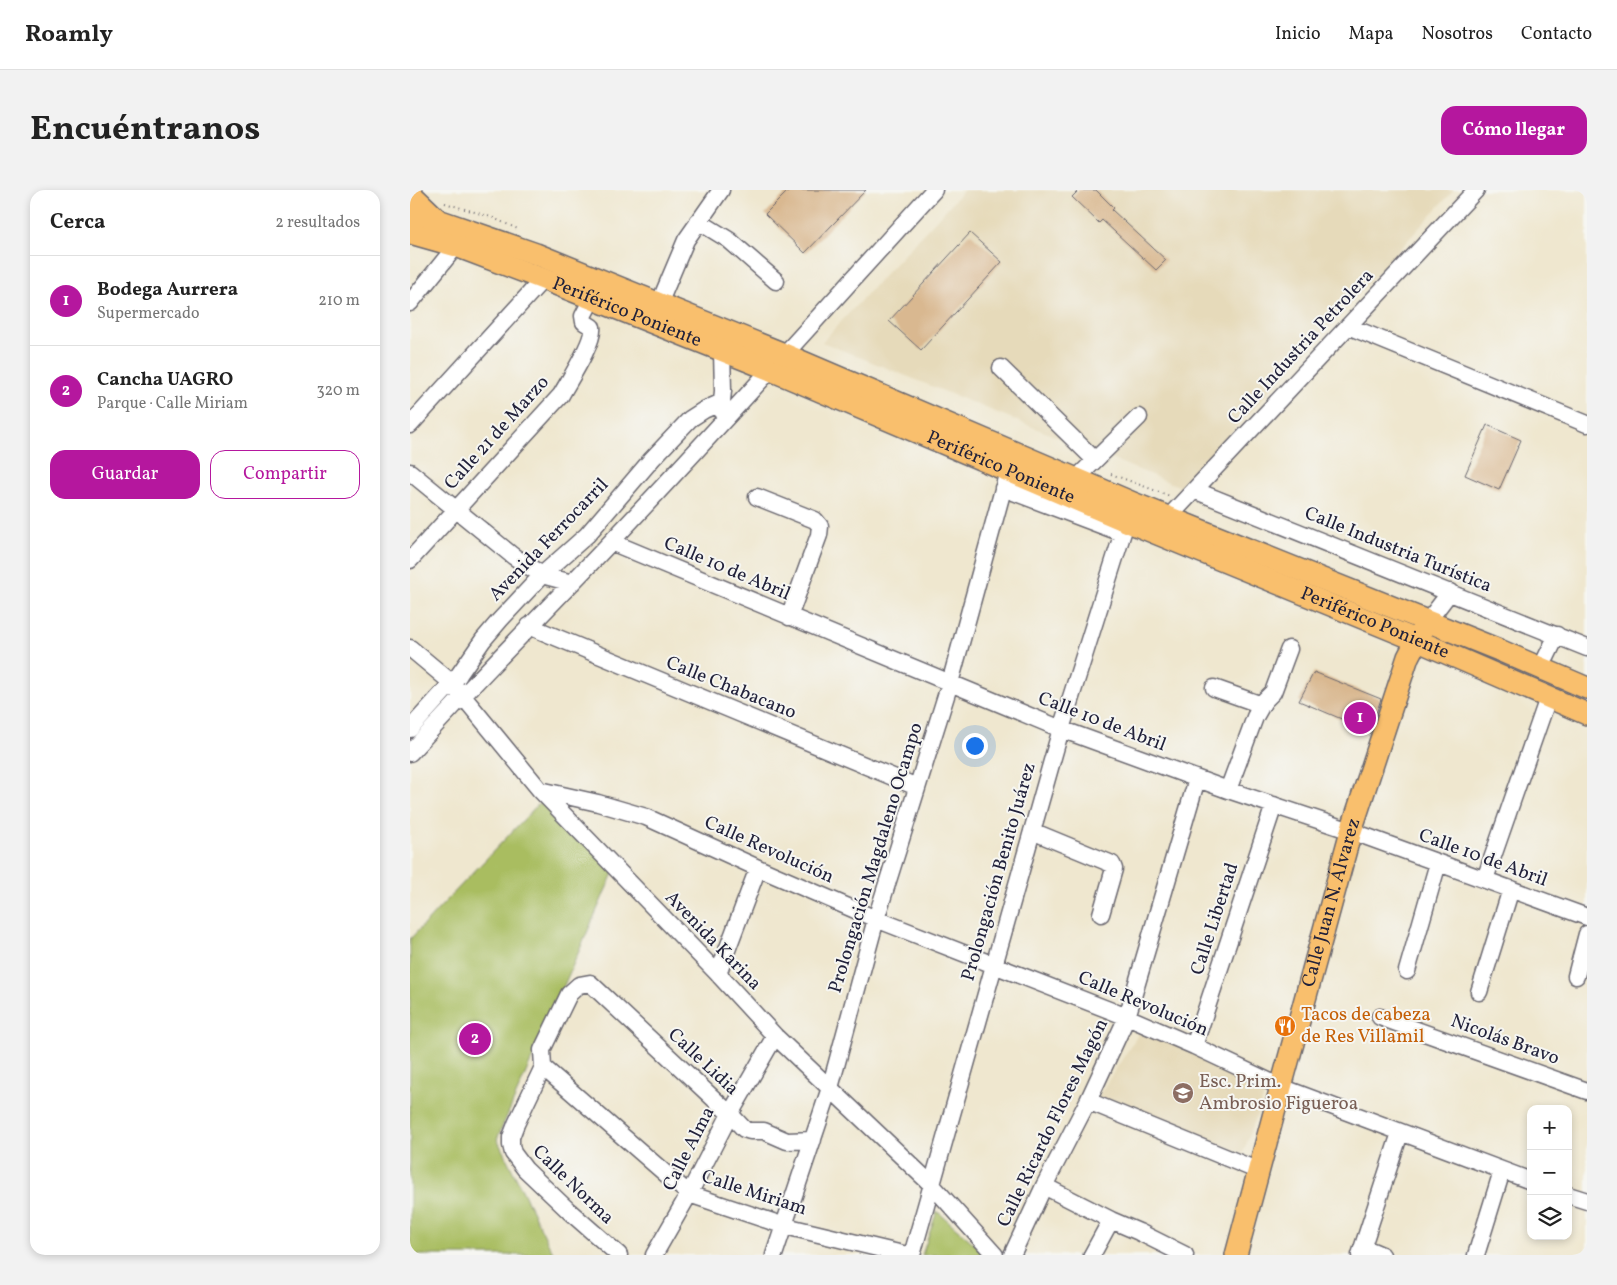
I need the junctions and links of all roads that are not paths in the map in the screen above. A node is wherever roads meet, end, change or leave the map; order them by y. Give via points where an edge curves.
1 (721, 190) edge
2 (934, 190) edge
3 (1476, 190) edge
4 (410, 193) edge
5 (438, 211) junction
6 (410, 215) edge
7 (698, 221) junction
8 (410, 233) edge
9 (456, 246) junction
10 (543, 278) junction
11 (776, 280) dead end
12 (592, 299) junction
13 (410, 303) edge
14 (659, 304) junction
15 (1348, 326) junction
16 (722, 351) junction
17 (777, 362) junction
18 (1001, 368) dead end
19 (722, 402) junction
20 (1139, 417) dead end
21 (1587, 424) edge
22 (410, 425) edge
23 (715, 430) junction
24 (410, 472) edge
25 (1082, 476) junction
26 (1006, 479) junction
27 (1189, 495) junction
28 (757, 497) dead end
29 (457, 508) junction
30 (1127, 519) junction
31 (1163, 526) junction
32 (611, 542) junction
33 (410, 560) edge
34 (542, 575) junction
35 (572, 583) junction
36 (1450, 592) junction
37 (789, 616) junction
38 (1428, 621) junction
39 (529, 626) junction
40 (1557, 635) junction
41 (1416, 640) junction
42 (410, 648) edge
43 (1587, 648) edge
44 (1289, 649) dead end
45 (1541, 668) junction
46 (950, 683) junction
47 (457, 685) junction
48 (1214, 688) dead end
49 (1587, 688) edge
50 (1548, 698) junction
51 (1262, 705) junction
52 (1587, 714) edge
53 (410, 729) edge
54 (1060, 729) junction
55 (410, 753) edge
56 (1196, 778) junction
57 (917, 786) junction
58 (540, 790) junction
59 (1228, 790) junction
60 (1274, 805) junction
61 (1351, 831) junction
62 (1032, 832) junction
63 (1438, 863) junction
64 (758, 868) junction
65 (1485, 879) junction
66 (1511, 889) junction
67 (1101, 914) dead end
68 (1587, 917) edge
69 (876, 919) junction
70 (1587, 934) edge
71 (993, 964) junction
72 (1407, 971) dead end
73 (718, 974) junction
74 (1576, 976) dead end
75 (1479, 992) dead end
76 (1127, 1017) junction
77 (1380, 1017) dead end
78 (775, 1036) junction
79 (1194, 1046) junction
80 (543, 1067) junction
81 (1281, 1087) junction
82 (830, 1088) junction
83 (1587, 1091) edge
84 (1088, 1101) junction
85 (730, 1114) junction
86 (1400, 1133) junction
87 (813, 1140) junction
88 (1258, 1171) junction
89 (1502, 1171) junction
90 (1527, 1180) edge
91 (932, 1186) junction
92 (1044, 1186) junction
93 (689, 1194) junction
94 (1572, 1196) edge
95 (1587, 1202) edge
96 (1111, 1220) junction
97 (785, 1226) junction
98 (1361, 1251) edge
99 (619, 1255) edge
100 (654, 1255) edge
101 (774, 1255) edge
102 (907, 1255) edge
103 (912, 1255) edge
104 (995, 1255) edge
105 (1012, 1255) edge
106 (1092, 1255) edge
107 (1185, 1255) edge
108 (1236, 1255) edge
109 (1382, 1255) edge
110 (1476, 1255) edge

1 - 7 street
2 - 17 street
3 - 15 street, Calle Industria Petrolera
4 - 5 main road
5 - 6 main road, Periférico Poniente
5 - 14 main road, Periférico Poniente
7 - 11 street via 729,240
7 - 14 street via 681,250
8 - 9 main road, Periférico Poniente
9 - 10 main road, Periférico Poniente
9 - 13 street
10 - 12 main road, Periférico Poniente
10 - 22 street
12 - 16 main road, Periférico Poniente
12 - 29 street, Calle 21 de Marzo via 583,316 584,322 592,327 592,336 560,395
14 - 17 main road, Periférico Poniente
15 - 21 street
15 - 27 street, Calle Industria Petrolera
16 - 17 main road, Periférico Poniente
16 - 19 street
17 - 23 street
17 - 25 main road, Periférico Poniente
17 - 26 main road, Periférico Poniente
18 - 25 street
19 - 23 street
19 - 34 street, Avenida Ferrocarril via 690,419 587,535
20 - 25 street
23 - 32 street
24 - 29 street
25 - 26 main road, Periférico Poniente
25 - 30 main road, Periférico Poniente
26 - 30 street
26 - 46 street, Prolongación Magdaleno Ocampo
27 - 31 street, Calle Industria Petrolera
27 - 36 street, Calle Industria Turística
28 - 37 street via 815,520 820,526
29 - 33 street, Calle 21 de Marzo
29 - 34 street via 513,556
30 - 31 main road, Periférico Poniente
30 - 54 street, Prolongación Benito Juárez
31 - 38 main road, Periférico Poniente
31 - 41 main road, Periférico Poniente
32 - 35 street
32 - 37 street, Calle 10 de Abril
34 - 35 street
34 - 47 street, Avenida Ferrocarril via 484,640
35 - 39 street
36 - 38 street, Calle Juan N. Álvarez
36 - 40 street, Calle Industria Turística
37 - 46 street, Calle 10 de Abril
38 - 41 main road, Calle Juan N. Álvarez
38 - 45 main road, Periférico Poniente
39 - 47 street via 500,656
39 - 57 street, Calle Chabacano
40 - 43 street, Calle Industria Turística
40 - 45 street
41 - 50 main road, Periférico Poniente
41 - 61 main road, Calle Juan N. Álvarez
42 - 47 street, Avenida Karina
44 - 51 street via 1273,692
45 - 49 main road, Periférico Poniente
46 - 54 street, Calle 10 de Abril
46 - 57 street, Prolongación Magdaleno Ocampo
47 - 53 street, Avenida Ferrocarril
47 - 55 street
47 - 58 street, Avenida Karina
48 - 51 street
50 - 52 main road, Periférico Poniente
50 - 65 street
51 - 59 street
54 - 56 street, Calle 10 de Abril
54 - 62 street, Prolongación Benito Juárez
56 - 59 street, Calle 10 de Abril
56 - 76 street, Calle Ricardo Flores Magón
57 - 69 street, Prolongación Magdaleno Ocampo
58 - 64 street, Calle Revolución via 646,817
58 - 73 street, Avenida Karina
59 - 60 street, Calle 10 de Abril
60 - 61 street, Calle 10 de Abril
60 - 79 street, Calle Libertad
61 - 63 street, Calle 10 de Abril
61 - 81 main road, Calle Juan N. Álvarez
62 - 67 street via 1112,864 1114,869
62 - 71 street, Prolongación Benito Juárez
63 - 65 street, Calle 10 de Abril
63 - 72 street
64 - 69 street, Calle Revolución
64 - 73 street
65 - 66 street, Calle 10 de Abril
66 - 68 street, Calle 10 de Abril
66 - 75 street
69 - 71 street, Calle Revolución
69 - 82 street, Prolongación Magdaleno Ocampo
70 - 74 street
71 - 76 street, Calle Revolución
71 - 91 street, Prolongación Benito Juárez
73 - 78 street, Avenida Karina
76 - 79 street, Calle Revolución
76 - 84 street, Calle Ricardo Flores Magón
77 - 83 street, Nicolás Bravo
78 - 82 street, Avenida Karina
78 - 85 street, Calle Alma
79 - 81 street, Calle Revolución
80 - 85 street, Calle Lidia via 542,1050 569,994 579,984 590,983
80 - 93 street, Calle Miriam
80 - 99 street, Calle Norma via 511,1137 513,1152 525,1169 569,1212
81 - 86 street, Calle Revolución
81 - 88 main road, Calle Juan N. Álvarez
82 - 87 street, Prolongación Magdaleno Ocampo
82 - 91 street, Avenida Karina
84 - 88 street
84 - 92 street, Calle Ricardo Flores Magón
85 - 87 street, Calle Lidia via 750,1131 764,1131 787,1141
85 - 93 street, Calle Alma
86 - 89 street, Calle Revolución
86 - 98 street
87 - 97 street, Prolongación Magdaleno Ocampo
88 - 108 main road, Calle Juan N. Álvarez
89 - 90 street, Calle Revolución
89 - 110 street
91 - 103 street, Prolongación Benito Juárez
91 - 104 street, Avenida Karina
92 - 96 street
92 - 105 street, Calle Ricardo Flores Magón
93 - 97 street, Calle Miriam
93 - 100 street, Calle Alma
94 - 95 street
96 - 106 street
96 - 107 street
97 - 101 street, Prolongación Magdaleno Ocampo
97 - 102 street, Calle Miriam
98 - 109 street

